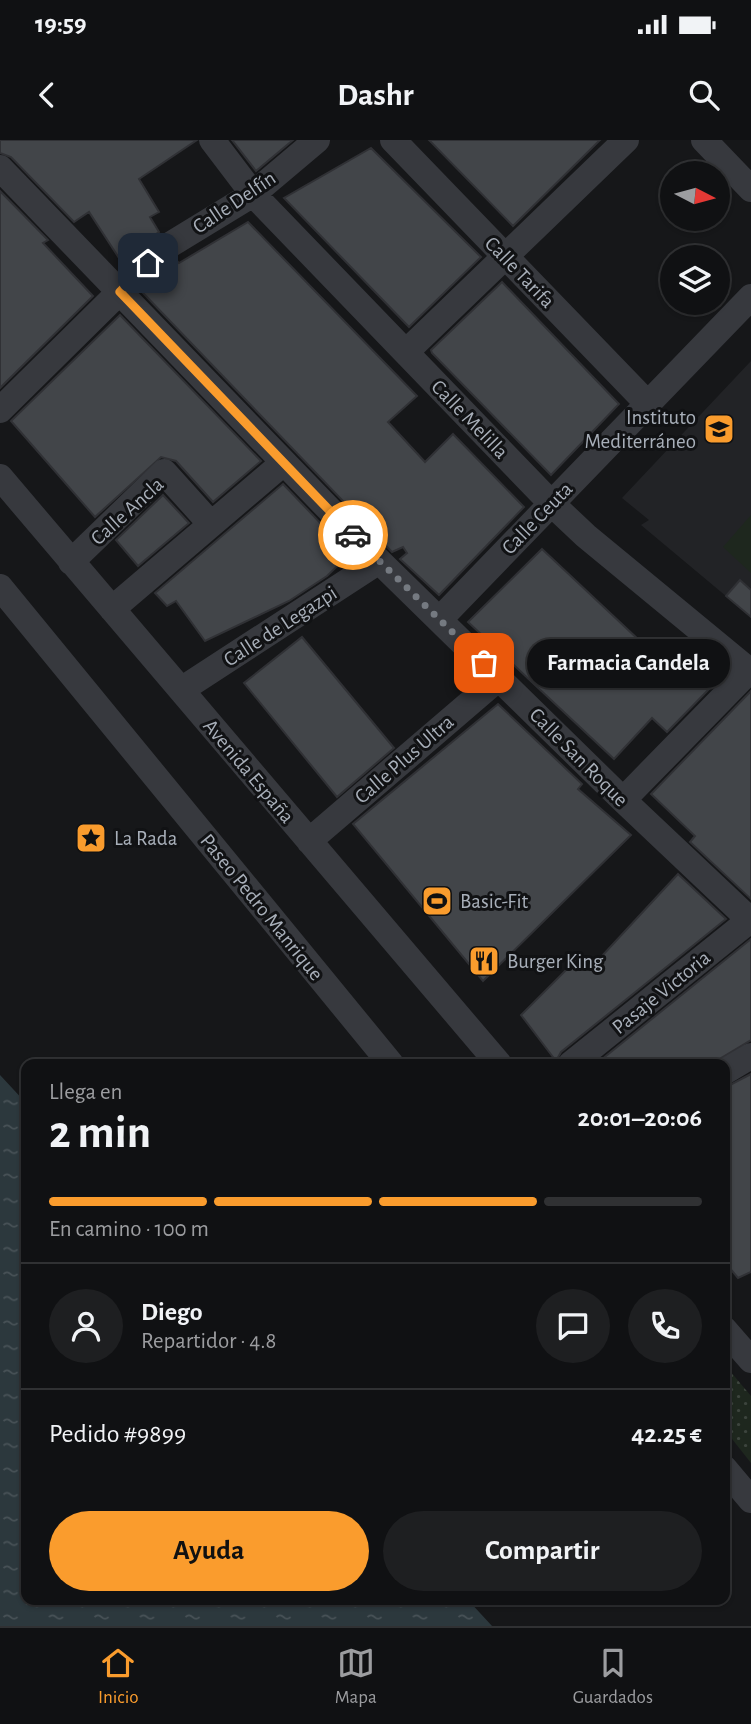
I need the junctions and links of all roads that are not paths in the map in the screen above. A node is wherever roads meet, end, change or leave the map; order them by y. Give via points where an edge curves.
1 (212, 140) edge
2 (317, 140) edge
3 (393, 140) edge
4 (626, 140) edge
5 (704, 140) edge
6 (0, 168) edge
7 (751, 189) edge
8 (253, 194) junction
9 (504, 257) junction
10 (120, 292) junction
11 (751, 297) edge
12 (407, 352) junction
13 (647, 403) junction
14 (0, 410) edge
15 (282, 464) junction
16 (0, 477) edge
17 (551, 503) junction
18 (209, 523) junction
19 (379, 561) junction
20 (71, 562) junction
21 (0, 587) edge
22 (112, 609) junction
23 (440, 619) junction
24 (750, 672) edge
25 (499, 678) junction
26 (181, 690) junction
27 (623, 800) junction
28 (309, 841) junction
29 (751, 920) edge
30 (751, 1056) edge
31 (387, 1059) edge
32 (495, 1059) edge
33 (577, 1059) edge
34 (730, 1069) edge
35 (730, 1336) edge
36 (751, 1360) edge
37 (730, 1475) edge
38 (751, 1500) edge

1 - 8 street, Calle Melilla
2 - 8 street, Calle Delfín
3 - 9 street, Calle Tarifa
4 - 9 street
5 - 7 street
6 - 10 street, Calle San Roque
8 - 10 street, Calle Delfín via 163,249
8 - 12 street, Calle Melilla
9 - 12 street
9 - 13 street, Calle Tarifa
10 - 14 street, Calle Delfín
10 - 15 street, Calle San Roque
11 - 13 street, Calle Ceuta
12 - 17 street, Calle Melilla
13 - 17 street, Calle Ceuta
15 - 18 street
15 - 19 street, Calle San Roque
16 - 20 street, Avenida España
17 - 23 street, Calle Ceuta
17 - 24 street, Calle Melilla
18 - 20 street, Calle Ancla via 164,472
18 - 22 street
19 - 23 street, Calle San Roque
19 - 26 street, Calle de Legazpi
20 - 22 street, Avenida España
21 - 31 street, Paseo Pedro Manrique
22 - 26 street, Avenida España
23 - 25 street, Calle San Roque
24 - 27 street
25 - 27 street, Calle San Roque
25 - 28 street, Calle Plus Ultra
26 - 28 street, Avenida España
27 - 29 street, Calle San Roque
28 - 32 street, Avenida España
29 - 33 street, Pasaje Victoria
30 - 34 street
35 - 36 street
37 - 38 street

